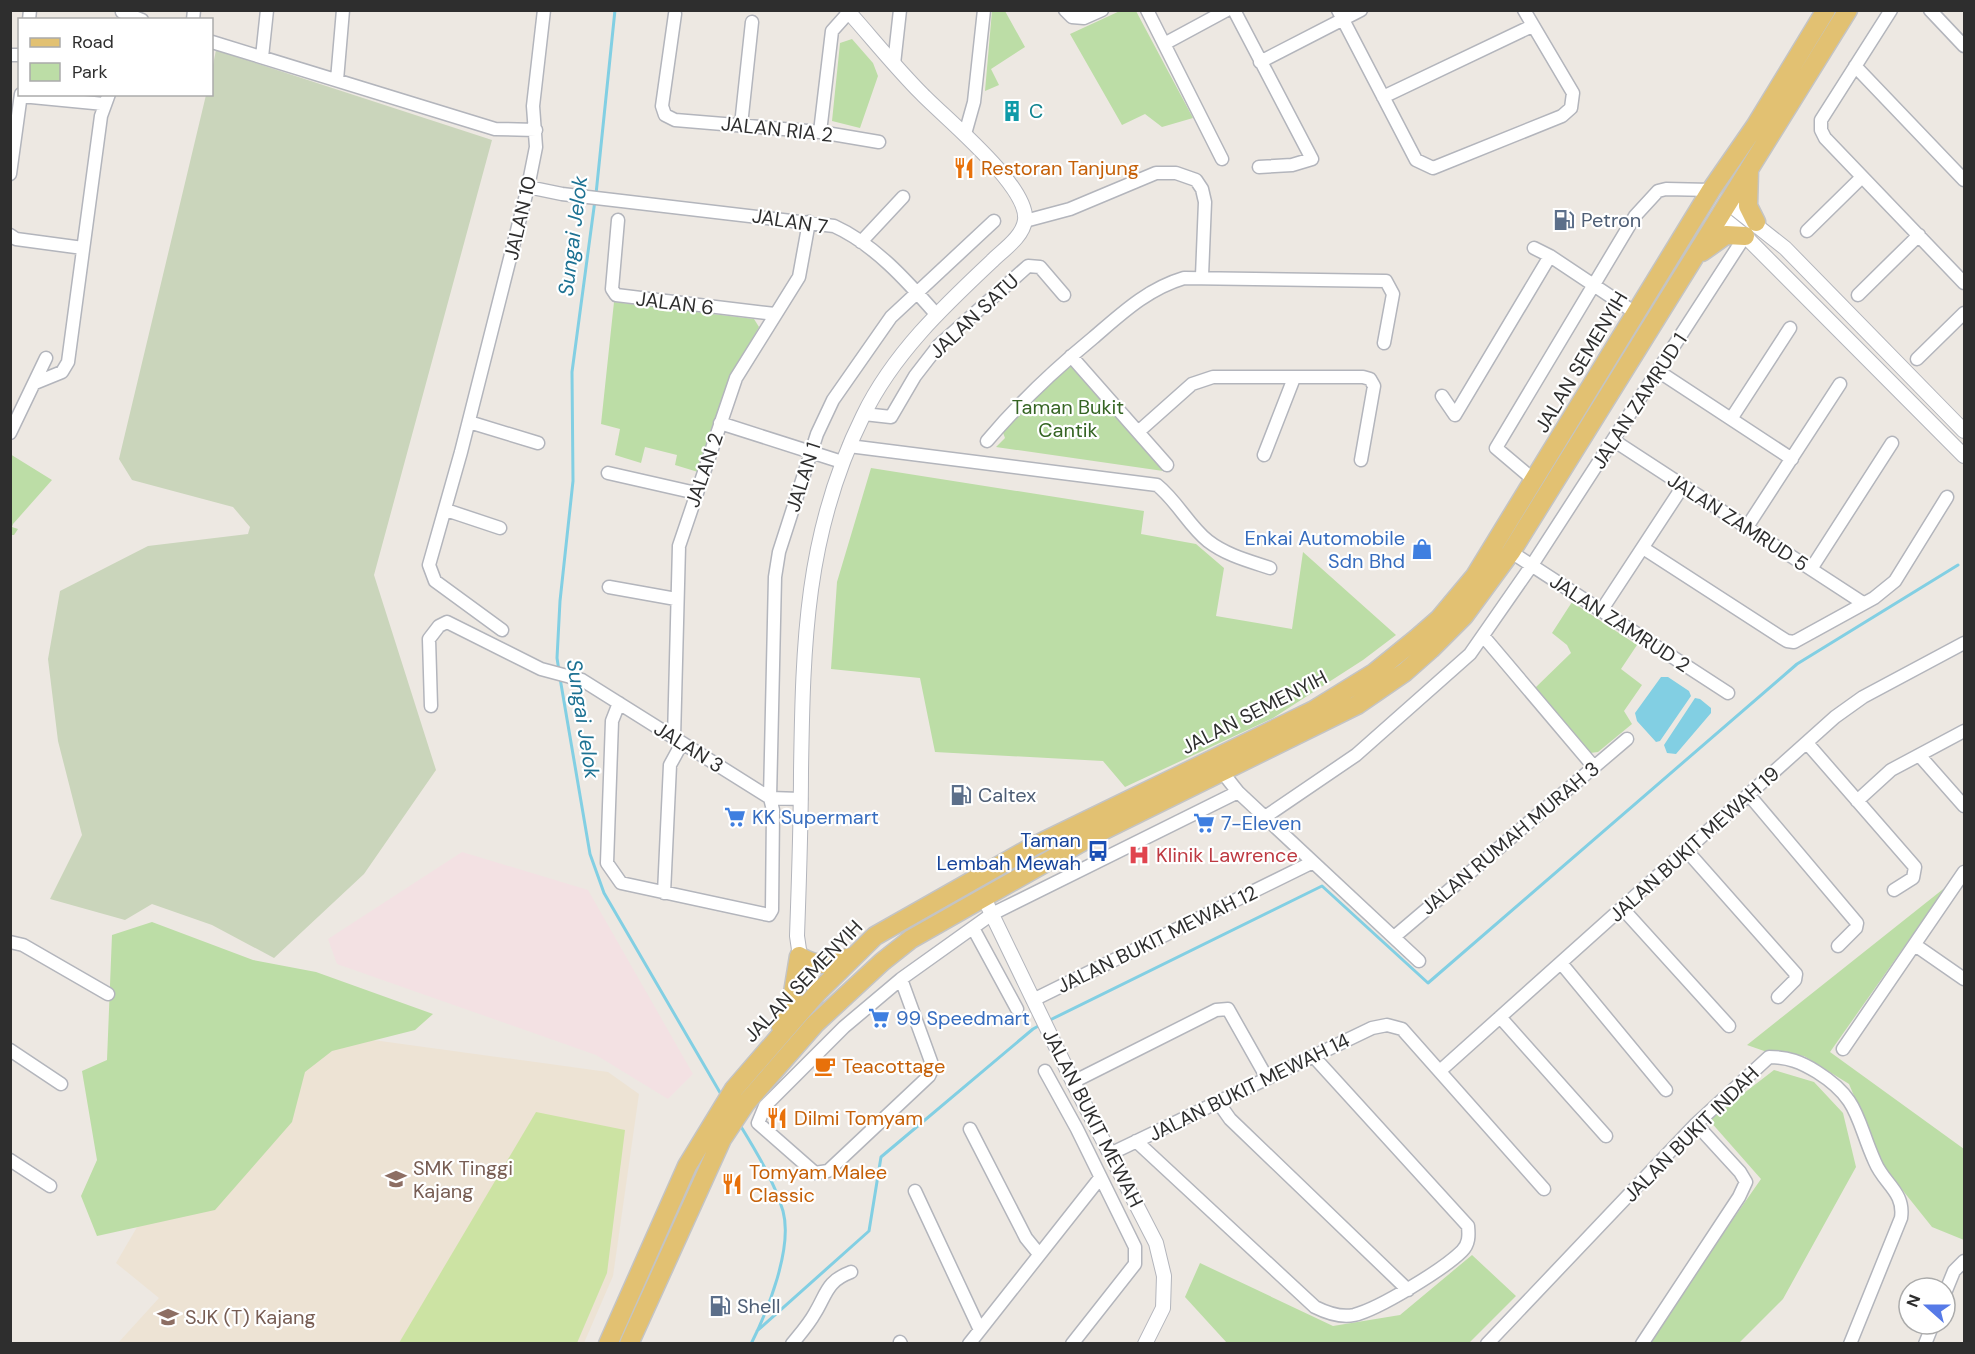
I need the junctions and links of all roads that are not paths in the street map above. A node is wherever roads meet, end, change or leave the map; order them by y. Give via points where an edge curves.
1 (267, 10) edge
2 (344, 10) edge
3 (544, 10) edge
4 (900, 10) edge
5 (984, 10) edge
6 (1065, 10) edge
7 (1102, 10) edge
8 (1146, 10) edge
9 (1227, 10) edge
10 (1234, 10) edge
11 (1361, 10) edge
12 (1524, 10) edge
13 (1826, 10) edge
14 (1848, 10) edge
15 (1891, 10) edge
16 (1930, 10) edge
17 (848, 11) edge
18 (675, 14) dead end
19 (1340, 15) edge
20 (752, 22) dead end
21 (1532, 26) junction
22 (213, 42) edge
23 (1164, 44) junction
24 (1965, 46) edge
25 (262, 57) junction
26 (1260, 62) junction
27 (894, 64) junction
28 (1855, 66) junction
29 (337, 80) junction
30 (21, 96) edge
31 (42, 96) edge
32 (1383, 97) junction
33 (107, 99) edge
34 (741, 125) junction
35 (536, 130) junction
36 (820, 132) junction
37 (965, 134) junction
38 (13, 138) edge
39 (879, 142) dead end
40 (1222, 159) dead end
41 (1259, 167) dead end
42 (1750, 168) junction
43 (10, 174) edge
44 (1862, 177) junction
45 (1965, 180) edge
46 (528, 187) junction
47 (903, 196) dead end
48 (1719, 203) junction
49 (618, 220) dead end
50 (994, 221) dead end
51 (1025, 221) junction
52 (809, 222) junction
53 (1750, 229) junction
54 (1807, 231) dead end
55 (10, 235) edge
56 (1919, 235) junction
57 (861, 242) junction
58 (83, 248) junction
59 (1534, 248) dead end
60 (1550, 256) junction
61 (1691, 262) junction
62 (1202, 276) junction
63 (1965, 283) edge
64 (1594, 285) junction
65 (917, 292) junction
66 (1064, 295) dead end
67 (1858, 295) dead end
68 (1965, 313) edge
69 (775, 314) junction
70 (936, 314) junction
71 (1637, 314) junction
72 (1790, 328) dead end
73 (1384, 344) dead end
74 (1071, 356) junction
75 (46, 358) dead end
76 (1917, 359) dead end
77 (1658, 371) junction
78 (1294, 378) junction
79 (36, 383) junction
80 (1840, 384) dead end
81 (1442, 396) dead end
82 (864, 414) junction
83 (1731, 419) junction
84 (469, 422) junction
85 (720, 423) junction
86 (1965, 431) edge
87 (1138, 432) junction
88 (10, 433) edge
89 (1613, 440) junction
90 (987, 441) dead end
91 (538, 443) dead end
92 (1892, 443) dead end
93 (849, 446) junction
94 (812, 453) junction
95 (1264, 455) dead end
96 (1965, 456) edge
97 (1792, 459) junction
98 (1361, 460) dead end
99 (842, 462) junction
100 (1167, 465) dead end
101 (608, 473) dead end
102 (1535, 481) junction
103 (1683, 486) junction
104 (696, 493) junction
105 (1947, 497) dead end
106 (446, 510) junction
107 (1747, 527) junction
108 (500, 528) dead end
109 (1642, 548) junction
110 (1512, 552) junction
111 (1532, 565) junction
112 (1270, 568) dead end
113 (1811, 569) junction
114 (609, 587) dead end
115 (676, 599) junction
116 (1863, 603) junction
117 (1601, 610) junction
118 (502, 630) dead end
119 (1484, 637) junction
120 (1965, 643) edge
121 (1728, 693) dead end
122 (619, 703) junction
123 (430, 706) dead end
124 (1965, 731) edge
125 (1627, 739) dead end
126 (678, 740) junction
127 (1807, 743) junction
128 (1919, 755) junction
129 (1594, 767) junction
130 (1223, 773) junction
131 (1238, 792) junction
132 (1749, 795) junction
133 (770, 798) junction
134 (801, 799) junction
135 (1857, 801) junction
136 (1965, 806) edge
137 (1265, 817) junction
138 (1032, 847) junction
139 (1687, 850) junction
140 (1313, 862) junction
141 (1965, 872) edge
142 (1894, 890) dead end
143 (664, 893) junction
144 (944, 896) junction
145 (988, 906) junction
146 (1622, 908) junction
147 (973, 928) junction
148 (1394, 937) junction
149 (10, 942) edge
150 (1915, 945) junction
151 (1838, 946) dead end
152 (860, 952) junction
153 (799, 956) junction
154 (1419, 961) dead end
155 (882, 962) junction
156 (1561, 963) junction
157 (901, 979) junction
158 (1965, 979) edge
159 (819, 992) junction
160 (108, 994) dead end
161 (1778, 997) dead end
162 (1037, 1006) junction
163 (1017, 1009) dead end
164 (1500, 1017) junction
165 (1729, 1026) dead end
166 (773, 1042) junction
167 (1843, 1049) dead end
168 (10, 1050) edge
169 (1314, 1057) junction
170 (1441, 1070) junction
171 (1045, 1071) dead end
172 (1267, 1078) junction
173 (762, 1082) junction
174 (1073, 1082) junction
175 (61, 1084) dead end
176 (1666, 1090) dead end
177 (740, 1096) junction
178 (1218, 1102) junction
179 (1093, 1121) junction
180 (1696, 1124) junction
181 (970, 1129) dead end
182 (1077, 1129) junction
183 (1606, 1136) dead end
184 (717, 1138) junction
185 (1136, 1141) junction
186 (1112, 1153) junction
187 (10, 1160) edge
188 (1100, 1178) junction
189 (50, 1186) dead end
190 (1544, 1189) dead end
191 (915, 1191) dead end
192 (668, 1206) junction
193 (1039, 1254) junction
194 (1963, 1261) edge
195 (851, 1272) dead end
196 (1952, 1276) edge
197 (1408, 1290) junction
198 (644, 1314) junction
199 (980, 1330) junction
200 (608, 1344) edge
201 (629, 1344) edge
202 (792, 1344) edge
203 (969, 1344) edge
204 (1072, 1344) edge
205 (1145, 1344) edge
206 (1487, 1344) edge
207 (1642, 1344) edge
208 (1850, 1344) edge

1 - 25 street
2 - 29 street
3 - 35 street, JALAN 10 via 533,106
4 - 27 street
5 - 37 street via 974,102
6 - 7 street via 1072,18 1084,18
8 - 23 street
9 - 23 street
10 - 26 street
11 - 19 street
12 - 21 street
13 - 48 main road via 1756,125 1719,193
14 - 42 main road, JALAN SEMENYIH
15 - 28 street
16 - 24 street
17 - 27 street
17 - 36 street via 832,31
18 - 34 street, JALAN RIA 2 via 662,106 665,114 675,120
19 - 26 street
19 - 32 street
20 - 34 street
21 - 32 street
21 - 32 street via 1573,93 1571,108 1562,116 1433,168 1416,160
22 - 25 street
23 - 40 street
25 - 29 street
26 - 41 street via 1312,159
27 - 37 street
28 - 44 street via 1821,120 1821,130
28 - 45 street
29 - 35 street via 495,129
30 - 38 street
31 - 33 street
33 - 58 street
34 - 36 street, JALAN RIA 2
35 - 46 street, JALAN 10
36 - 39 street, JALAN RIA 2
37 - 51 street via 1012,186 1022,201
38 - 43 street
42 - 48 main road, JALAN SEMENYIH
42 - 53 main road
44 - 54 street
44 - 56 street
46 - 52 street, JALAN 7
46 - 84 street, JALAN 10
47 - 57 street
48 - 53 street
48 - 61 main road, JALAN SEMENYIH
48 - 64 street via 1666,189 1658,192 1635,216
48 - 71 main road, JALAN SEMENYIH via 1699,223 1672,270 1652,289
49 - 69 street, JALAN 6 via 612,289 615,295
50 - 65 street, JALAN 1
51 - 62 street via 1070,209 1156,173 1176,173 1196,180 1206,202
51 - 70 street via 1013,241
52 - 57 street, JALAN 7 via 834,226
52 - 69 street, JALAN 2 via 798,277
53 - 61 main road via 1716,239
53 - 77 street, JALAN ZAMRUD 1
53 - 86 street via 1785,248
53 - 96 street
55 - 58 street
56 - 63 street
56 - 67 street
57 - 65 street, JALAN 7
58 - 79 street via 67,367
59 - 60 street
60 - 64 street
60 - 81 street via 1455,415
61 - 110 main road, JALAN SEMENYIH
62 - 73 street via 1386,281 1393,294
62 - 74 street via 1168,283 1139,299
64 - 71 street
64 - 102 street via 1496,448
65 - 70 street, JALAN 7
65 - 94 street, JALAN 1 via 891,317 833,400
66 - 82 street, JALAN SATU via 1040,267 1028,266 939,345 891,417
68 - 76 street
69 - 85 street, JALAN 2 via 735,378
70 - 82 street via 898,358
71 - 102 main road, JALAN SEMENYIH
72 - 83 street
74 - 87 street
74 - 90 street via 1019,404
75 - 79 street
77 - 83 street
77 - 89 street, JALAN ZAMRUD 1
78 - 87 street via 1213,377 1192,384
78 - 95 street
78 - 98 street via 1370,379 1374,386
79 - 88 street
80 - 97 street
82 - 93 street
83 - 97 street
84 - 91 street
84 - 106 street, JALAN 10
85 - 94 street
85 - 104 street, JALAN 2
87 - 100 street
89 - 103 street, JALAN ZAMRUD 5
89 - 111 street, JALAN ZAMRUD 1
92 - 113 street
93 - 99 street
93 - 112 street via 1156,485 1208,541
94 - 99 street
94 - 133 street, JALAN 1 via 778,552
97 - 107 street
99 - 134 street via 811,579 803,652
101 - 104 street
102 - 138 main road, JALAN SEMENYIH via 1454,602 1374,673 1314,710
103 - 107 street, JALAN ZAMRUD 5
103 - 109 street
104 - 115 street, JALAN 2 via 679,546
105 - 116 street via 1895,582
106 - 108 street
106 - 118 street, JALAN 10 via 429,565 435,581
107 - 113 street, JALAN ZAMRUD 5
109 - 116 street via 1787,641 1794,642
109 - 117 street
110 - 111 street, JALAN ZAMRUD 2
110 - 130 main road, JALAN SEMENYIH via 1464,616 1405,672 1357,705
111 - 117 street, JALAN ZAMRUD 2
111 - 119 street, JALAN ZAMRUD 1
113 - 116 street, JALAN ZAMRUD 5
114 - 115 street
115 - 126 street, JALAN 2
117 - 121 street, JALAN ZAMRUD 2
119 - 129 street
119 - 137 street, JALAN ZAMRUD 1 via 1364,748
120 - 127 street, JALAN BUKIT MEWAH 19 via 1863,697
122 - 123 street, JALAN 3 via 582,680 541,669 447,622 429,639
122 - 126 street, JALAN 3
122 - 143 street via 612,721 607,862 621,883
124 - 128 street
125 - 129 street, JALAN RUMAH MURAH 3
126 - 133 street, JALAN 3
126 - 143 street via 670,765
127 - 132 street, JALAN BUKIT MEWAH 19
127 - 135 street
128 - 135 street via 1891,770
128 - 136 street
129 - 148 street, JALAN RUMAH MURAH 3
130 - 131 street
130 - 145 main road, JALAN SEMENYIH via 1096,834
131 - 137 street
131 - 145 street
132 - 139 street, JALAN BUKIT MEWAH 19
132 - 151 street via 1857,923
133 - 134 street
133 - 143 street, JALAN 1 via 773,810 769,915
134 - 153 street
135 - 142 street via 1915,867 1913,878
137 - 140 street
138 - 144 main road, JALAN SEMENYIH
138 - 145 main road via 1028,854 988,881 984,888
139 - 146 street, JALAN BUKIT MEWAH 19
139 - 161 street via 1796,974 1796,980
140 - 148 street
140 - 162 street, JALAN BUKIT MEWAH 12
141 - 150 street
144 - 145 main road via 969,892
144 - 152 main road, JALAN SEMENYIH via 883,931
145 - 147 street
145 - 155 main road, JALAN SEMENYIH via 911,939
145 - 162 street, JALAN BUKIT MEWAH
146 - 156 street, JALAN BUKIT MEWAH 19
146 - 165 street
147 - 157 street
147 - 163 street
148 - 154 street
149 - 160 street via 23,945
150 - 158 street
150 - 167 street
152 - 153 main road via 837,963 821,965
152 - 159 main road, JALAN SEMENYIH
153 - 159 street via 806,977
153 - 166 main road via 792,999
155 - 159 main road via 869,964 831,995
155 - 173 main road, JALAN SEMENYIH via 815,1024
156 - 164 street, JALAN BUKIT MEWAH 19
156 - 176 street
157 - 157 street via 933,1067 929,1077 828,1172 815,1173 758,1123 765,1106 844,1027
159 - 166 main road, JALAN SEMENYIH
159 - 173 main road via 814,1011 769,1066
162 - 174 street, JALAN BUKIT MEWAH
164 - 170 street, JALAN BUKIT MEWAH 19
164 - 183 street
166 - 177 main road, JALAN SEMENYIH
168 - 175 street
169 - 170 street, JALAN BUKIT MEWAH 14 via 1372,1028 1388,1025 1402,1029
169 - 172 street, JALAN BUKIT MEWAH 14
169 - 197 street via 1468,1226 1469,1238 1462,1251
170 - 190 street
171 - 182 street
172 - 174 street via 1228,1009 1216,1010
172 - 178 street, JALAN BUKIT MEWAH 14
173 - 177 main road, JALAN SEMENYIH
174 - 179 street, JALAN BUKIT MEWAH
177 - 184 main road, JALAN SEMENYIH
178 - 185 street, JALAN BUKIT MEWAH 14
178 - 197 street via 1230,1119
179 - 182 street
179 - 186 street, JALAN BUKIT MEWAH
180 - 206 street, JALAN BUKIT INDAH
180 - 207 street via 1746,1182
180 - 208 street, JALAN BUKIT INDAH via 1769,1057 1800,1062 1839,1086 1852,1105 1876,1165 1901,1197 1903,1207
181 - 193 street via 1026,1238
182 - 188 street
184 - 192 main road, JALAN SEMENYIH
184 - 198 main road, JALAN SEMENYIH
185 - 186 street, JALAN BUKIT MEWAH 14
185 - 197 street via 1315,1307 1331,1315 1354,1315
186 - 205 street, JALAN BUKIT MEWAH via 1156,1243 1164,1276 1163,1308
187 - 189 street
188 - 193 street
188 - 204 street via 1135,1247 1135,1264
191 - 199 street
192 - 198 main road via 676,1216 675,1223 648,1288
192 - 200 main road, JALAN SEMENYIH
193 - 199 street
194 - 196 street
195 - 202 street via 837,1277 826,1289 814,1315
198 - 201 main road, JALAN SEMENYIH
199 - 203 street

